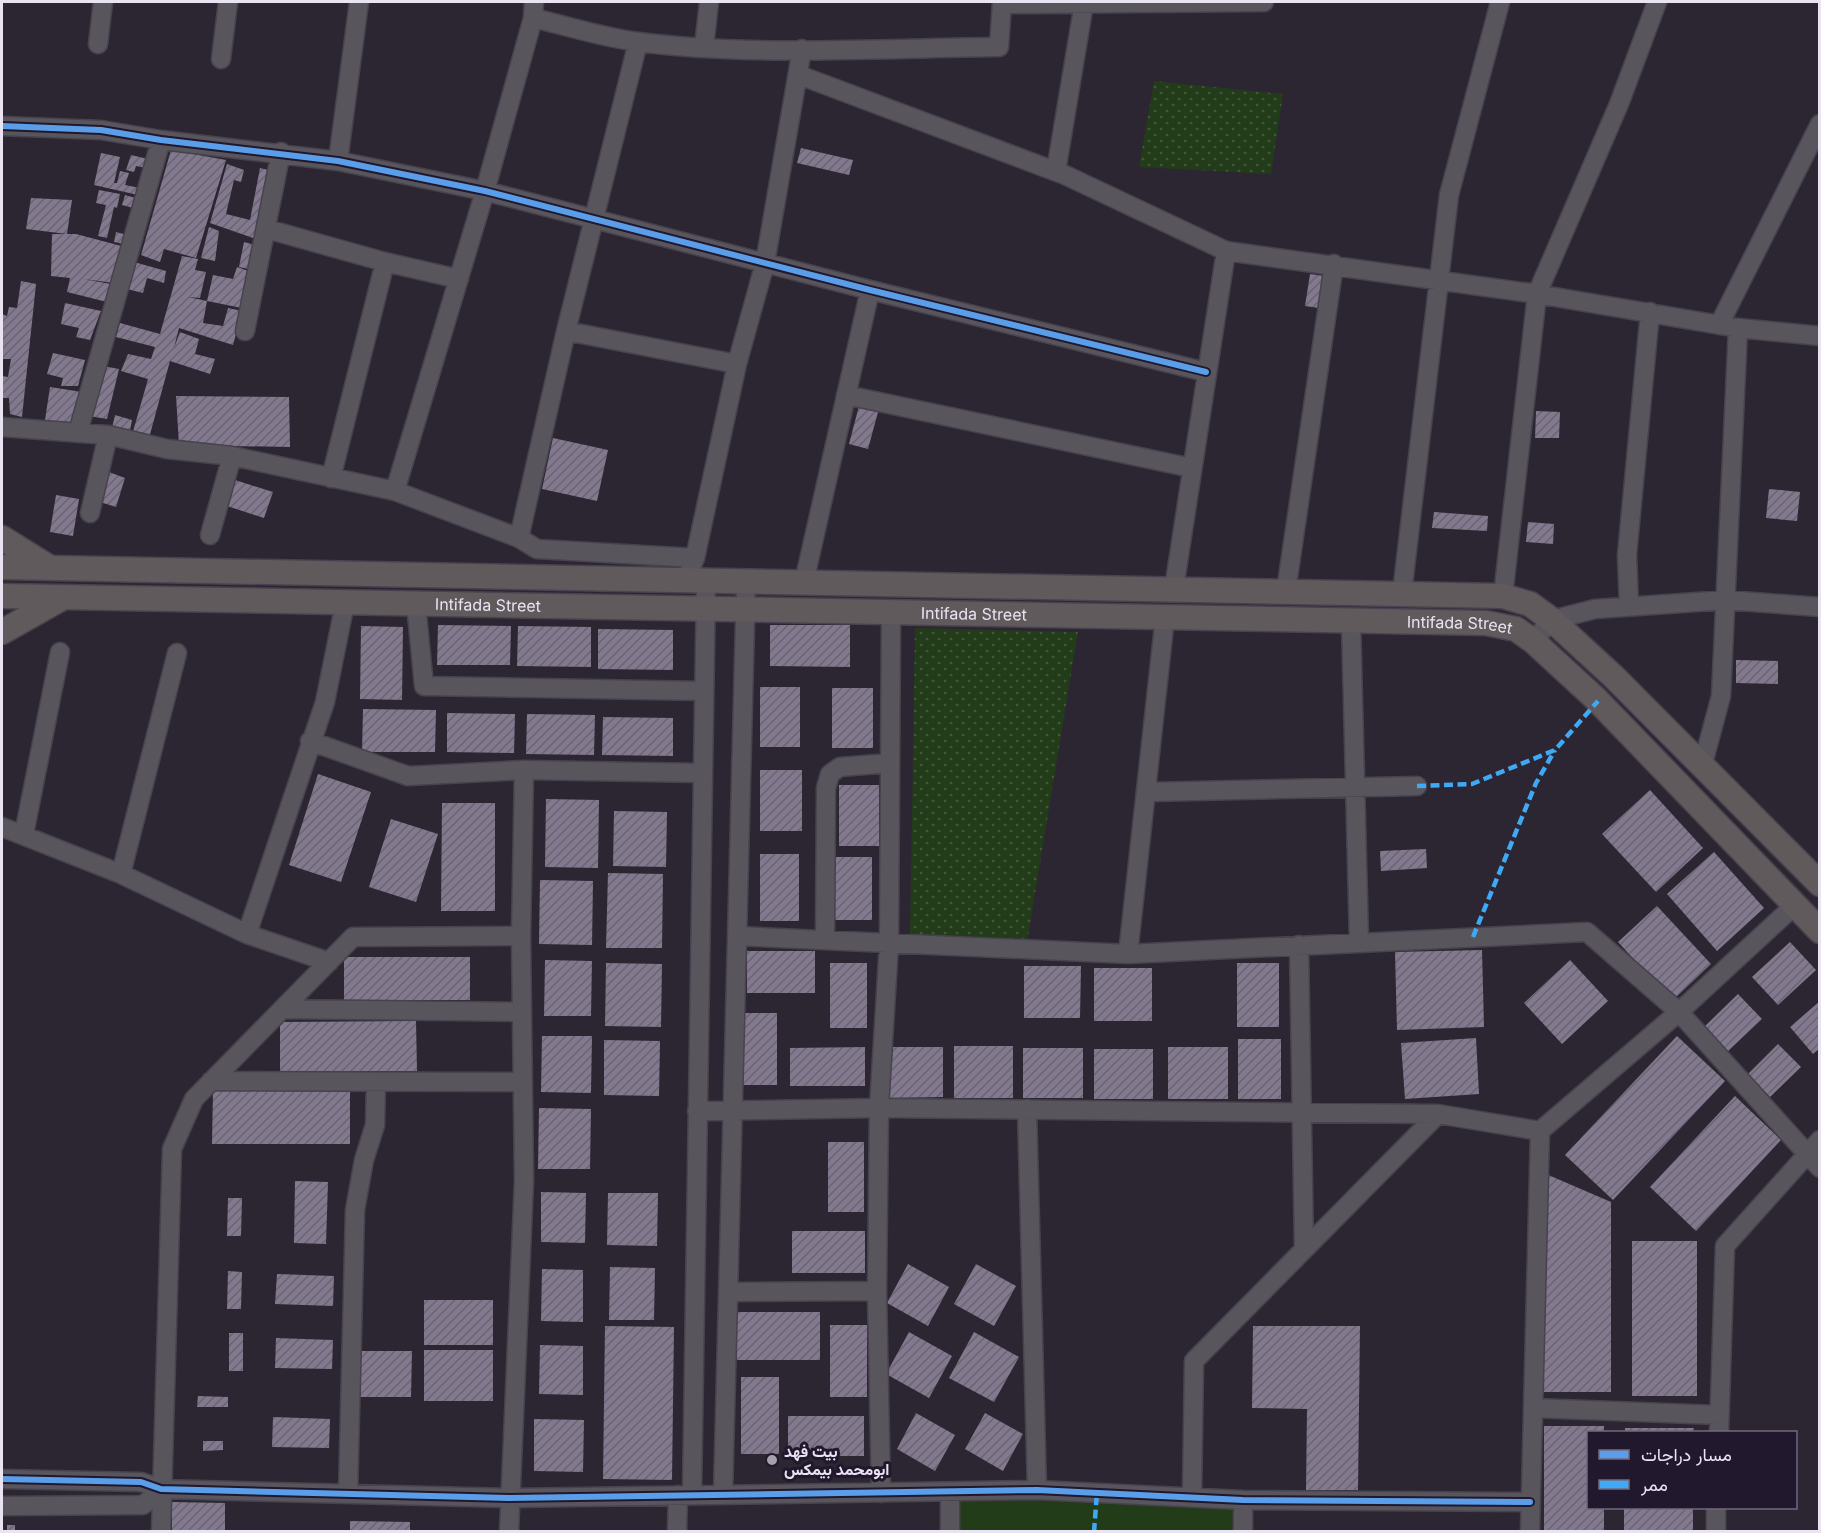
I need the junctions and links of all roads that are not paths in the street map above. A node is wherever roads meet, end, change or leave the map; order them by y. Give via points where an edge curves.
1 (103, 2) edge
2 (228, 2) edge
3 (359, 2) edge
4 (709, 2) edge
5 (1264, 2) edge
6 (1500, 2) edge
7 (1657, 2) edge
8 (1002, 3) edge
9 (1084, 3) edge
10 (533, 10) edge
11 (638, 42) junction
12 (98, 44) dead end
13 (704, 47) junction
14 (802, 49) junction
15 (221, 59) dead end
16 (799, 75) junction
17 (1820, 124) edge
18 (2, 126) edge
19 (161, 140) junction
20 (281, 152) junction
21 (338, 161) junction
22 (1056, 171) junction
23 (485, 191) junction
24 (595, 219) junction
25 (267, 229) junction
26 (1226, 251) junction
27 (385, 262) junction
28 (765, 263) junction
29 (1334, 264) junction
30 (459, 279) junction
31 (1441, 281) junction
32 (870, 290) junction
33 (1537, 294) junction
34 (1650, 312) junction
35 (1719, 325) junction
36 (1738, 328) junction
37 (245, 330) dead end
38 (566, 331) junction
39 (1820, 336) edge
40 (737, 364) junction
41 (1206, 372) junction
42 (846, 395) junction
43 (2, 427) edge
44 (78, 432) junction
45 (108, 435) junction
46 (232, 456) junction
47 (1192, 468) junction
48 (331, 478) junction
49 (395, 491) junction
50 (90, 513) dead end
51 (210, 535) dead end
52 (2, 538) edge
53 (519, 538) junction
54 (47, 566) junction
55 (2, 567) edge
56 (696, 573) junction
57 (746, 581) junction
58 (804, 582) junction
59 (1174, 588) junction
60 (1286, 591) junction
61 (1402, 593) junction
62 (1491, 595) junction
63 (2, 596) edge
64 (65, 597) junction
65 (1726, 600) junction
66 (345, 603) junction
67 (416, 604) junction
68 (1629, 606) junction
69 (1820, 607) edge
70 (705, 609) junction
71 (746, 609) junction
72 (891, 612) junction
73 (1165, 617) junction
74 (1552, 620) junction
75 (1350, 621) junction
76 (1479, 623) junction
77 (2, 632) edge
78 (1533, 641) junction
79 (60, 652) dead end
80 (177, 653) dead end
81 (704, 691) junction
82 (310, 741) junction
83 (890, 763) junction
84 (1702, 767) junction
85 (524, 770) junction
86 (702, 773) junction
87 (1418, 786) dead end
88 (1355, 789) junction
89 (1148, 792) junction
90 (2, 827) edge
91 (24, 834) junction
92 (121, 874) junction
93 (1820, 884) edge
94 (1795, 905) junction
95 (1820, 931) edge
96 (248, 934) junction
97 (521, 936) junction
98 (737, 936) junction
99 (825, 940) junction
100 (1359, 941) junction
101 (889, 943) junction
102 (1299, 945) junction
103 (1128, 954) junction
104 (329, 962) junction
105 (282, 1009) junction
106 (521, 1012) junction
107 (1679, 1012) junction
108 (211, 1081) junction
109 (376, 1082) junction
110 (522, 1082) junction
111 (879, 1108) junction
112 (733, 1109) junction
113 (1027, 1109) junction
114 (697, 1111) junction
115 (1302, 1113) junction
116 (1438, 1114) junction
117 (1540, 1131) junction
118 (1820, 1140) edge
119 (1806, 1153) junction
120 (1820, 1168) edge
121 (1304, 1248) junction
122 (877, 1291) junction
123 (728, 1292) junction
124 (1533, 1408) junction
125 (1719, 1424) edge
126 (2, 1479) edge
127 (161, 1490) junction
128 (1037, 1490) junction
129 (881, 1493) junction
130 (950, 1493) junction
131 (348, 1494) junction
132 (685, 1495) junction
133 (723, 1495) junction
134 (1192, 1495) junction
135 (509, 1498) junction
136 (1243, 1500) junction
137 (1530, 1502) junction
138 (2, 1506) edge
139 (1716, 1509) edge
140 (161, 1532) edge
141 (509, 1532) edge
142 (677, 1532) edge
143 (950, 1532) edge
144 (1243, 1532) edge
145 (1530, 1532) edge
146 (1716, 1532) edge

1 - 12 street
2 - 15 street
3 - 21 street
4 - 13 street
5 - 9 street
6 - 31 street via 1449,195
7 - 33 street via 1619,104
8 - 9 street
8 - 14 street via 999,47
9 - 22 street
10 - 11 street
10 - 23 street
11 - 13 street
11 - 24 street
13 - 14 street
14 - 16 street
16 - 22 street
16 - 28 street
17 - 35 street
18 - 19 street via 101,130
19 - 20 street
19 - 44 street
20 - 21 street
20 - 25 street
21 - 23 street
22 - 26 street
23 - 24 street
23 - 30 street
24 - 28 street
24 - 38 street
25 - 27 street
25 - 37 street
26 - 29 street
26 - 41 street
27 - 30 street
27 - 48 street
28 - 32 street
28 - 40 street
29 - 31 street
29 - 60 street
30 - 49 street
31 - 33 street
31 - 61 street
32 - 41 street
32 - 42 street
33 - 34 street
33 - 62 street
34 - 35 street
34 - 68 street via 1627,555
35 - 36 street
36 - 39 street
36 - 65 street
38 - 40 street
38 - 53 street
40 - 56 street
41 - 47 street
42 - 47 street
42 - 58 street
43 - 44 street
44 - 45 street
45 - 46 street via 167,449
45 - 50 street
46 - 48 street
46 - 51 street
47 - 59 street
48 - 49 street
49 - 53 street
52 - 54 main road
53 - 56 street via 537,549
54 - 55 main road, Intifada Street
54 - 56 main road, Intifada Street
56 - 57 main road, Intifada Street
56 - 70 street
57 - 58 main road, Intifada Street
57 - 71 street
58 - 59 main road, Intifada Street
59 - 60 main road, Intifada Street
60 - 61 main road, Intifada Street
61 - 62 main road, Intifada Street
62 - 74 main road, Intifada Street via 1530,604
62 - 76 street
63 - 64 main road, Intifada Street
64 - 66 main road, Intifada Street
64 - 77 main road
65 - 68 street
65 - 69 street
65 - 84 street via 1721,696
66 - 67 main road, Intifada Street
66 - 82 street via 325,702
67 - 70 main road, Intifada Street
67 - 81 street via 424,686
68 - 74 street via 1595,609
70 - 71 main road, Intifada Street
70 - 81 street
71 - 72 main road, Intifada Street
71 - 98 street
72 - 73 main road, Intifada Street
72 - 83 street
73 - 75 main road, Intifada Street
73 - 89 street
74 - 78 street
74 - 84 main road, Intifada Street
75 - 76 main road, Intifada Street
75 - 88 street
76 - 78 main road, Intifada Street via 1516,630
78 - 94 main road, Intifada Street via 1598,701
79 - 91 street
80 - 92 street
81 - 86 street
82 - 85 street via 408,776
82 - 96 street
83 - 99 street via 840,767 830,774 826,788
83 - 101 street
84 - 93 main road, Intifada Street
85 - 86 street
85 - 97 street
86 - 114 street
87 - 88 street
88 - 89 street
88 - 100 street
89 - 103 street
90 - 91 street
91 - 92 street
92 - 96 street
94 - 95 main road, Intifada Street
94 - 107 street
96 - 104 street
97 - 104 street via 353,937
97 - 106 street
98 - 99 street
98 - 112 street
99 - 101 street
100 - 102 street
100 - 107 street via 1587,932
101 - 103 street
101 - 111 street
102 - 103 street
102 - 115 street
104 - 105 street
105 - 106 street
105 - 108 street
106 - 110 street
107 - 117 street
107 - 119 street
108 - 109 street
108 - 127 street via 194,1099 171,1149
109 - 110 street
109 - 131 street via 375,1125 355,1210
110 - 135 street via 524,1181
111 - 112 street
111 - 113 street
111 - 122 street
112 - 114 street
112 - 123 street
113 - 115 street
113 - 128 street
114 - 132 street
115 - 116 street
115 - 121 street
116 - 117 street
116 - 121 street
117 - 124 street
118 - 119 street
119 - 120 street
119 - 125 street via 1725,1246
121 - 134 street via 1194,1361
122 - 123 street
122 - 129 street
123 - 133 street
124 - 125 street
124 - 137 street
126 - 127 street via 141,1482
127 - 131 street
127 - 138 street via 143,1505
127 - 140 street
128 - 130 street
128 - 134 street
129 - 130 street
129 - 133 street
130 - 143 street
131 - 135 street
132 - 133 street
132 - 135 street
132 - 142 street
134 - 136 street
135 - 141 street
136 - 137 street
136 - 144 street
137 - 145 street
139 - 146 street

